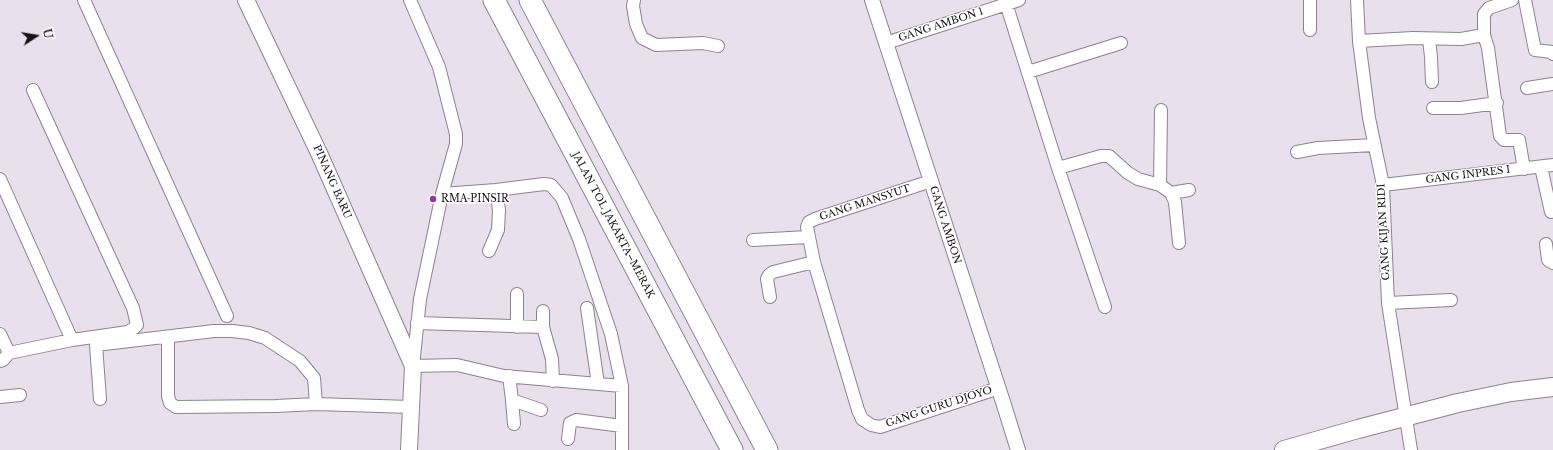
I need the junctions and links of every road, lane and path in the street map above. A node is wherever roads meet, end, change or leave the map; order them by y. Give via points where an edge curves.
1 (84, 0) edge
2 (246, 0) edge
3 (410, 0) edge
4 (494, 0) edge
5 (530, 0) edge
6 (634, 0) edge
7 (872, 0) edge
8 (1018, 0) edge
9 (1310, 0) edge
10 (1357, 0) edge
11 (1512, 0) edge
12 (1525, 0) edge
13 (1006, 2) edge
14 (1310, 30) dead end
15 (1484, 35) junction
16 (1429, 39) junction
17 (1359, 42) junction
18 (886, 43) junction
19 (1121, 43) dead end
20 (718, 46) dead end
21 (1553, 54) edge
22 (1028, 72) junction
23 (1432, 82) dead end
24 (1553, 84) edge
25 (1527, 88) dead end
26 (33, 90) dead end
27 (1497, 103) junction
28 (1433, 108) dead end
29 (1161, 110) dead end
30 (1374, 145) junction
31 (1297, 152) dead end
32 (1547, 166) edge
33 (1058, 168) junction
34 (1524, 169) junction
35 (0, 179) edge
36 (931, 181) junction
37 (1160, 185) junction
38 (1383, 185) junction
39 (496, 190) junction
40 (1189, 190) dead end
41 (1171, 193) junction
42 (442, 194) junction
43 (1552, 212) dead end
44 (808, 237) junction
45 (753, 240) dead end
46 (1178, 243) dead end
47 (1546, 244) dead end
48 (490, 252) dead end
49 (814, 262) junction
50 (1553, 263) edge
51 (517, 294) dead end
52 (770, 296) dead end
53 (1451, 300) dead end
54 (1388, 303) junction
55 (1105, 306) dead end
56 (587, 308) dead end
57 (543, 311) dead end
58 (226, 316) dead end
59 (417, 323) junction
60 (517, 327) junction
61 (543, 327) junction
62 (0, 334) edge
63 (168, 337) junction
64 (72, 340) junction
65 (4, 357) edge
66 (413, 366) junction
67 (508, 376) junction
68 (553, 380) junction
69 (598, 384) junction
70 (622, 386) junction
71 (1553, 387) edge
72 (999, 388) junction
73 (20, 395) dead end
74 (0, 397) edge
75 (100, 399) dead end
76 (512, 400) junction
77 (316, 404) junction
78 (411, 407) junction
79 (540, 410) dead end
80 (1406, 416) junction
81 (514, 424) dead end
82 (622, 426) junction
83 (568, 439) dead end
84 (409, 450) edge
85 (622, 450) edge
86 (732, 450) edge
87 (767, 450) edge
88 (1018, 450) edge
89 (1284, 450) edge
90 (1411, 450) edge

1 - 58 street
2 - 66 main road, PINANG BARU via 319,153
3 - 42 street via 440,67 456,134 456,144
4 - 86 highway, JALAN TOL JAKARTA–MERAK
5 - 87 highway
6 - 20 street via 636,24 642,38 656,45 703,43
7 - 18 street, GANG AMBON
8 - 13 street, GANG AMBON 1
9 - 14 street
10 - 17 street, GANG KIJAN RIDI
11 - 15 street via 1489,8 1484,14
12 - 21 street via 1536,50
13 - 18 street, GANG AMBON 1
13 - 22 street
15 - 16 street via 1461,39
15 - 27 street
16 - 17 street
16 - 23 street
17 - 30 street, GANG KIJAN RIDI
18 - 36 street, GANG AMBON
19 - 22 street
22 - 33 street
24 - 25 street
26 - 64 street via 137,320 137,325 128,332
27 - 28 street via 1461,108
27 - 34 street via 1502,139 1519,140
29 - 37 street
30 - 31 street via 1318,148
30 - 38 street, GANG KIJAN RIDI
32 - 34 street, GANG INPRES I
32 - 43 street
33 - 37 street via 1109,156 1138,179
33 - 55 street
34 - 38 street, GANG INPRES I
35 - 64 street
36 - 44 street, GANG MANSYUT via 815,219 809,222 807,227
36 - 72 street, GANG AMBON
37 - 41 street
38 - 54 street, GANG KIJAN RIDI
39 - 42 street
39 - 48 street via 498,230
39 - 70 street via 544,184 551,186 562,198 579,239 611,334
40 - 41 street
41 - 46 street via 1175,202
42 - 59 street
44 - 45 street
44 - 49 street
47 - 50 street via 1548,260
49 - 52 street via 769,275 767,279
49 - 72 street, GANG GURU DJOYO via 862,419 880,427
51 - 60 street
53 - 54 street
54 - 80 street, GANG KIJAN RIDI
56 - 69 street
57 - 61 street
59 - 60 street
59 - 66 street
60 - 61 street
61 - 68 street via 552,359
62 - 65 street
63 - 75 street via 96,345
63 - 77 street via 232,331 265,338 300,361 314,378
63 - 77 street via 168,396 170,404 176,407
64 - 65 street
66 - 67 street via 457,365
66 - 78 main road
67 - 68 street
67 - 76 street
68 - 69 street
69 - 70 street
70 - 82 street
71 - 80 main road via 1511,392
72 - 88 street, GANG AMBON
73 - 74 street
76 - 79 street
76 - 81 street
77 - 78 street
78 - 84 main road
80 - 89 main road
80 - 90 street, GANG KIJAN RIDI
82 - 83 street via 576,420 570,423
82 - 85 street

